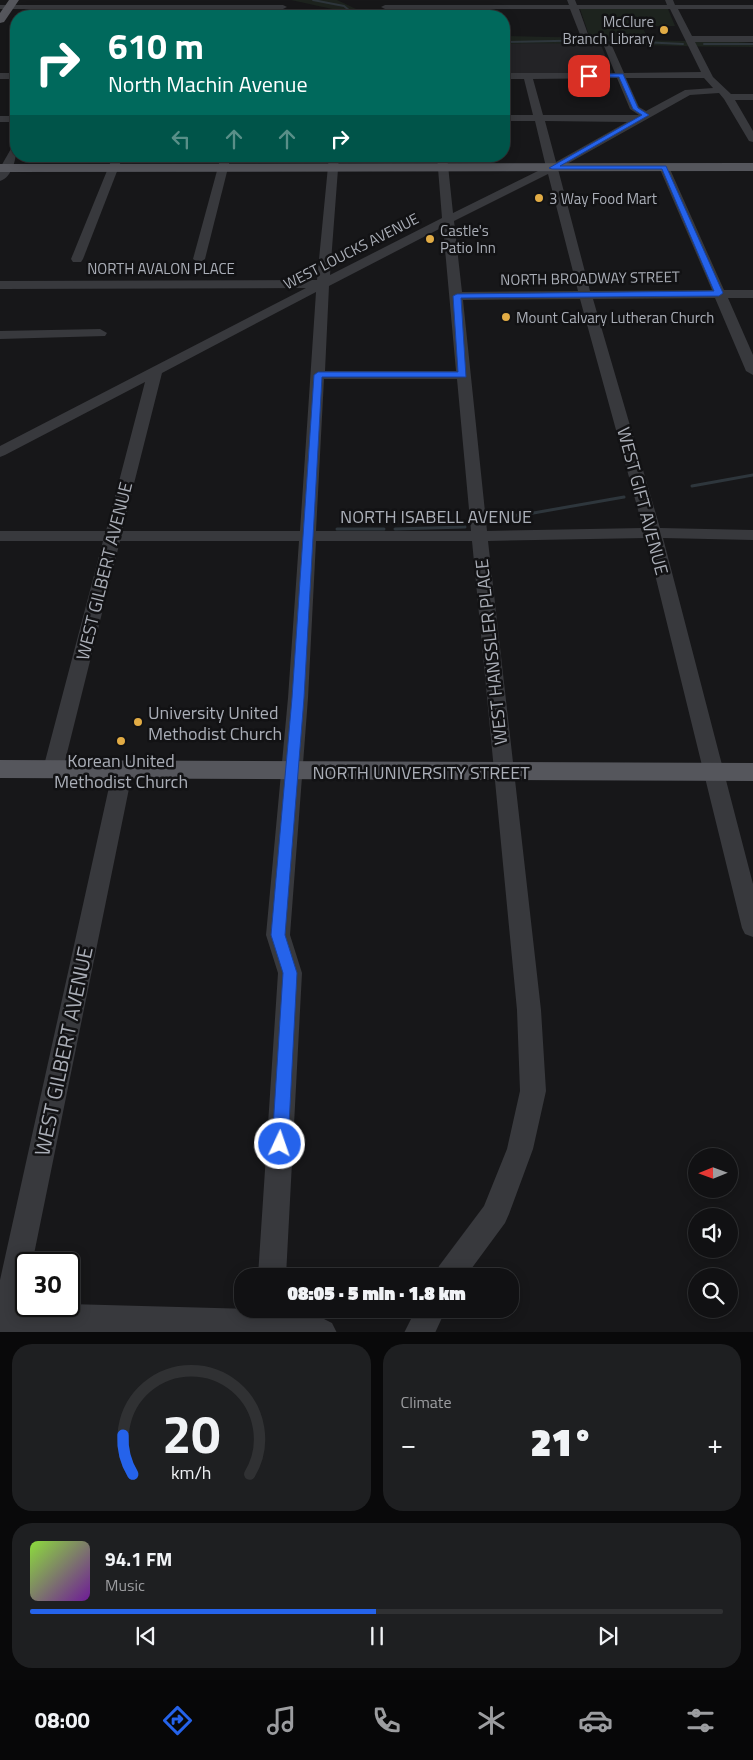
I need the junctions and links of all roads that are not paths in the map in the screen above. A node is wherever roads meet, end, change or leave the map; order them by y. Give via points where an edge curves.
1 (260, 4) edge
2 (573, 4) edge
3 (671, 4) edge
4 (6, 6) edge
5 (283, 7) dead end
6 (385, 7) dead end
7 (753, 7) edge
8 (94, 8) edge
9 (176, 8) edge
10 (425, 8) edge
11 (0, 20) edge
12 (585, 37) dead end
13 (689, 39) junction
14 (753, 39) edge
15 (608, 46) dead end
16 (621, 75) junction
17 (510, 76) edge
18 (528, 76) junction
19 (708, 76) junction
20 (719, 90) junction
21 (728, 97) junction
22 (753, 97) edge
23 (643, 117) junction
24 (510, 118) edge
25 (540, 118) junction
26 (751, 133) edge
27 (10, 158) edge
28 (116, 162) edge
29 (224, 162) edge
30 (333, 162) edge
31 (442, 162) edge
32 (555, 166) junction
33 (664, 167) junction
34 (753, 167) edge
35 (2, 172) edge
36 (448, 220) junction
37 (77, 259) dead end
38 (199, 259) dead end
39 (323, 284) junction
40 (0, 285) edge
41 (719, 293) junction
42 (753, 294) edge
43 (585, 295) junction
44 (457, 296) junction
45 (100, 333) dead end
46 (0, 335) edge
47 (753, 371) edge
48 (155, 372) junction
49 (318, 375) junction
50 (463, 375) junction
51 (3, 445) edge
52 (653, 533) junction
53 (753, 535) edge
54 (0, 536) edge
55 (114, 536) junction
56 (309, 536) junction
57 (480, 536) junction
58 (0, 769) edge
59 (53, 769) junction
60 (123, 769) junction
61 (291, 771) junction
62 (503, 772) junction
63 (712, 772) junction
64 (753, 772) edge
65 (753, 928) edge
66 (272, 1268) edge
67 (455, 1268) edge
68 (427, 1318) edge
69 (254, 1321) edge
70 (3, 1322) edge
71 (322, 1332) edge
72 (419, 1332) edge

1 - 5 street
1 - 9 street
2 - 3 street
2 - 10 street
2 - 12 street
3 - 7 street
3 - 13 street
4 - 8 street
4 - 11 main road
6 - 10 street
8 - 9 street
13 - 14 street
13 - 19 street
15 - 16 street
16 - 18 street
16 - 19 street
16 - 23 street
17 - 18 street
18 - 25 street, WEST GIFT AVENUE
19 - 20 street
20 - 21 street
20 - 23 street, WEST LOUCKS AVENUE via 692,91
21 - 22 street
21 - 26 street
23 - 25 street
23 - 32 street, WEST LOUCKS AVENUE
24 - 25 street
25 - 32 street, WEST GIFT AVENUE
27 - 35 street
28 - 29 main road
28 - 35 main road
28 - 37 street
29 - 30 main road
29 - 38 street
30 - 31 main road
30 - 39 street
31 - 32 main road
31 - 36 street, WEST HANSSLER PLACE
32 - 33 main road
32 - 36 street, WEST LOUCKS AVENUE
32 - 43 street, WEST GIFT AVENUE
33 - 34 main road
33 - 41 street
36 - 39 street, WEST LOUCKS AVENUE
36 - 44 street, WEST HANSSLER PLACE
39 - 40 street, NORTH AVALON PLACE
39 - 48 street, WEST LOUCKS AVENUE
39 - 49 street
41 - 42 street, NORTH BROADWAY STREET
41 - 43 street, NORTH BROADWAY STREET
41 - 47 street
43 - 44 street, NORTH BROADWAY STREET
43 - 52 street, WEST GIFT AVENUE
44 - 50 street, WEST HANSSLER PLACE
45 - 46 street
48 - 51 street, WEST LOUCKS AVENUE
48 - 55 street, WEST GILBERT AVENUE
49 - 50 street
49 - 56 street
50 - 57 street, WEST HANSSLER PLACE
52 - 53 street, NORTH ISABELL AVENUE
52 - 57 street, NORTH ISABELL AVENUE
52 - 63 street, WEST GIFT AVENUE
54 - 55 street, NORTH ISABELL AVENUE
55 - 56 street, NORTH ISABELL AVENUE
55 - 59 street, WEST GILBERT AVENUE
56 - 57 street, NORTH ISABELL AVENUE
56 - 61 street
57 - 62 street, WEST HANSSLER PLACE
58 - 59 main road, NORTH UNIVERSITY STREET
59 - 60 main road, NORTH UNIVERSITY STREET
60 - 61 main road, NORTH UNIVERSITY STREET
60 - 70 street, WEST GILBERT AVENUE
61 - 62 main road, NORTH UNIVERSITY STREET
61 - 66 street via 278,935 290,973
62 - 63 main road, NORTH UNIVERSITY STREET
62 - 67 street, WEST HANSSLER PLACE via 529,1010 533,1091 520,1149 495,1214
63 - 64 main road, NORTH UNIVERSITY STREET
63 - 65 street, WEST GIFT AVENUE
68 - 72 street
69 - 70 street
69 - 71 street

